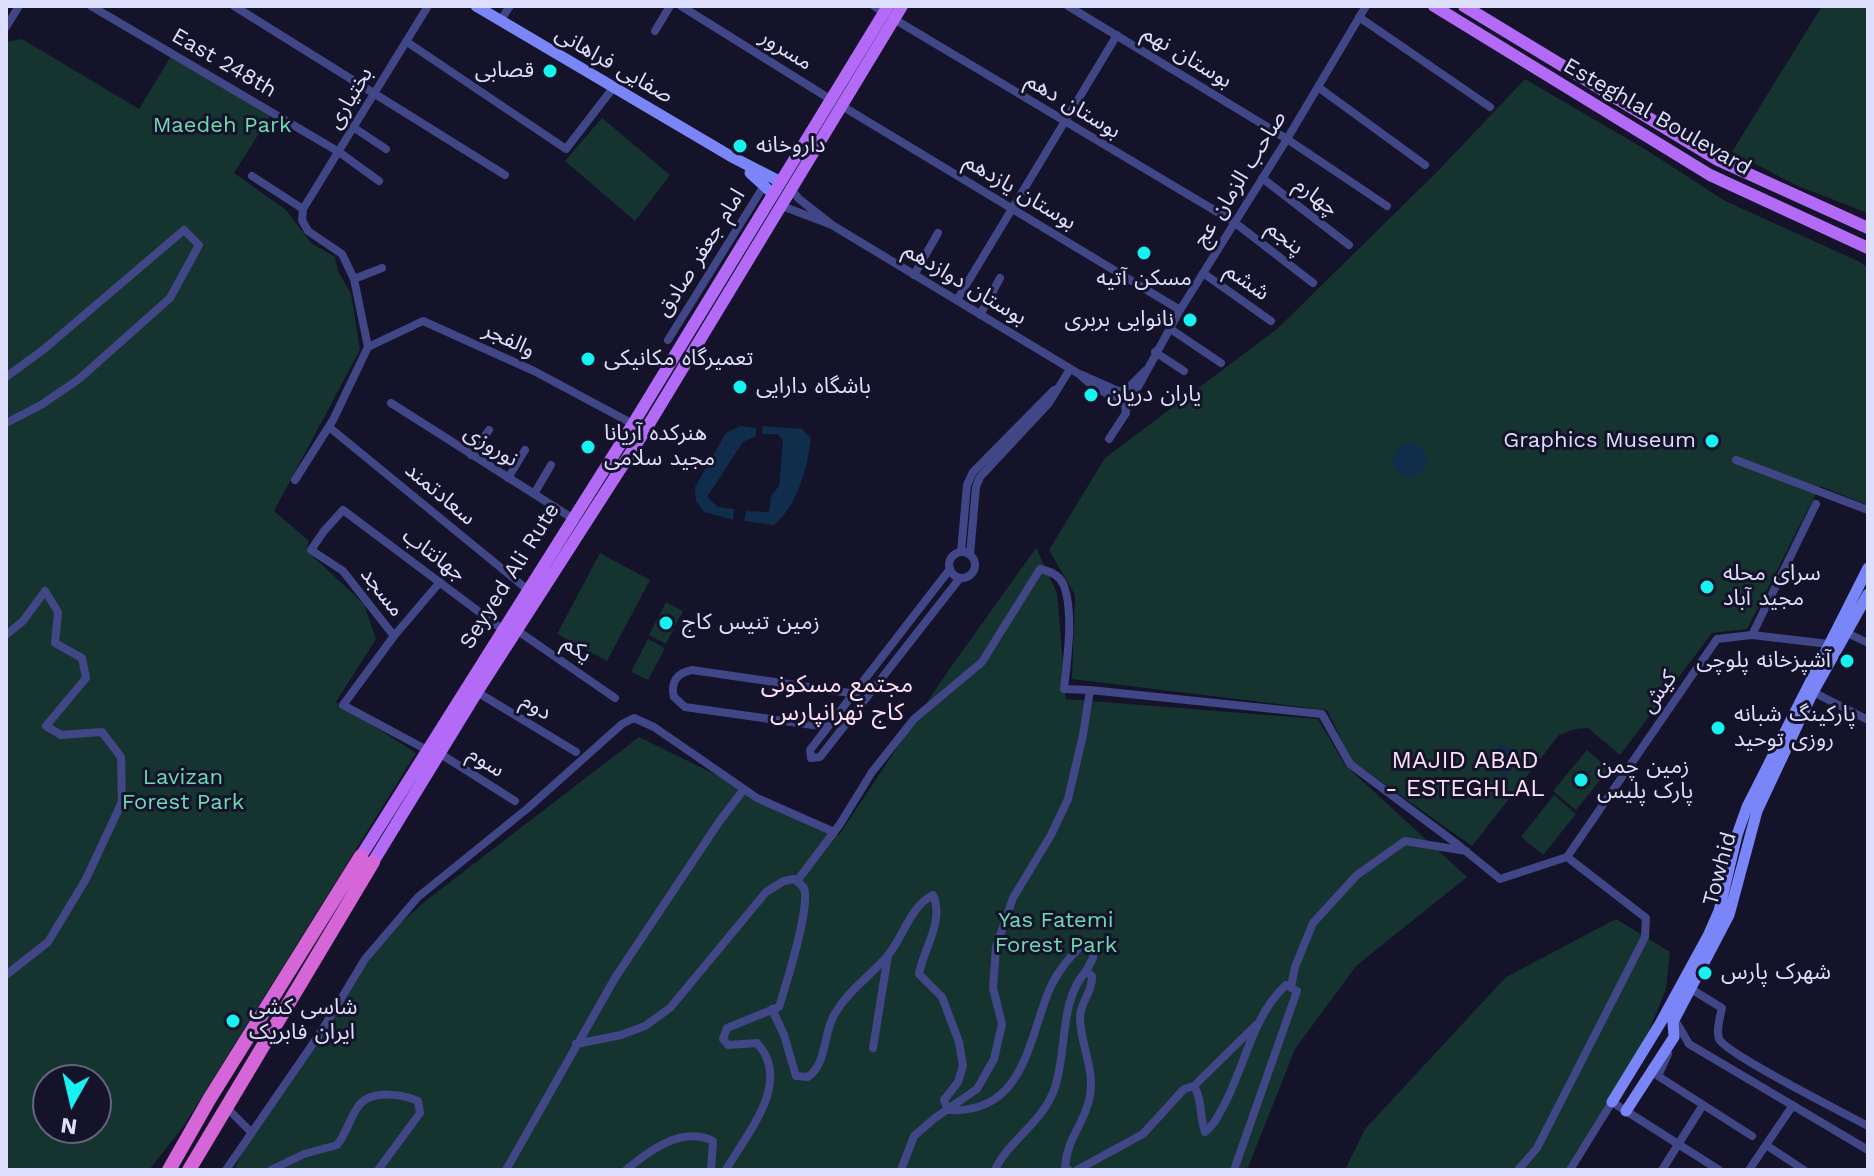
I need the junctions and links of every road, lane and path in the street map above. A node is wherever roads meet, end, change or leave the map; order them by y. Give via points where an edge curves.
1 (19, 6) edge
2 (91, 6) edge
3 (234, 6) edge
4 (428, 6) edge
5 (476, 6) edge
6 (510, 6) edge
7 (670, 6) edge
8 (681, 6) edge
9 (902, 6) edge
10 (1068, 6) edge
11 (1366, 6) edge
12 (1434, 6) edge
13 (1464, 6) edge
14 (885, 11) edge
15 (1359, 17) junction
16 (500, 21) junction
17 (6, 27) edge
18 (655, 31) dead end
19 (1117, 35) junction
20 (407, 42) junction
21 (1318, 87) junction
22 (613, 88) junction
23 (374, 93) junction
24 (836, 103) junction
25 (1490, 107) dead end
26 (1063, 121) junction
27 (353, 127) junction
28 (1287, 139) junction
29 (386, 149) dead end
30 (339, 152) junction
31 (732, 157) junction
32 (1425, 165) dead end
33 (505, 175) dead end
34 (252, 176) dead end
35 (1262, 178) junction
36 (379, 181) dead end
37 (787, 186) junction
38 (769, 189) junction
39 (782, 206) junction
40 (1387, 206) dead end
41 (1012, 208) junction
42 (303, 209) junction
43 (1234, 222) junction
44 (832, 225) junction
45 (1868, 228) edge
46 (938, 233) dead end
47 (1349, 245) dead end
48 (1868, 248) edge
49 (382, 268) dead end
50 (1203, 273) junction
51 (914, 275) junction
52 (1000, 278) dead end
53 (354, 279) junction
54 (1313, 283) dead end
55 (957, 300) junction
56 (1180, 310) junction
57 (980, 315) junction
58 (1271, 321) dead end
59 (1169, 328) junction
60 (668, 340) dead end
61 (368, 347) junction
62 (1155, 352) junction
63 (1221, 363) dead end
64 (1145, 371) junction
65 (1184, 371) dead end
66 (1074, 372) junction
67 (6, 377) edge
68 (1124, 398) junction
69 (391, 403) dead end
70 (6, 423) edge
71 (633, 424) junction
72 (329, 427) junction
73 (489, 430) dead end
74 (1109, 439) dead end
75 (525, 450) dead end
76 (471, 455) junction
77 (1736, 460) dead end
78 (551, 465) dead end
79 (508, 478) junction
80 (295, 480) dead end
81 (534, 494) junction
82 (1816, 504) dead end
83 (343, 510) joint
84 (1868, 510) edge
85 (572, 518) junction
86 (966, 554) junction
87 (1868, 568) edge
88 (950, 569) junction
89 (960, 578) junction
90 (440, 582) junction
91 (528, 590) junction
92 (1868, 594) edge
93 (502, 629) junction
94 (1842, 630) junction
95 (518, 631) junction
96 (6, 635) edge
97 (1752, 635) junction
98 (394, 636) junction
99 (1868, 643) edge
100 (1834, 645) junction
101 (1090, 690) junction
102 (1810, 690) junction
103 (477, 692) junction
104 (855, 692) junction
105 (615, 698) dead end
106 (864, 700) junction
107 (1868, 720) edge
108 (827, 727) junction
109 (433, 752) junction
110 (576, 752) dead end
111 (744, 789) junction
112 (515, 801) dead end
113 (834, 832) junction
114 (1467, 852) junction
115 (1567, 857) junction
116 (367, 859) junction
117 (797, 881) junction
118 (888, 955) junction
119 (1086, 971) junction
120 (6, 975) edge
121 (1291, 987) junction
122 (1686, 990) junction
123 (772, 1009) junction
124 (1260, 1021) junction
125 (1677, 1026) junction
126 (576, 1044) junction
127 (873, 1048) dead end
128 (1194, 1086) junction
129 (1612, 1102) junction
130 (1703, 1105) junction
131 (1793, 1105) junction
132 (225, 1106) junction
133 (948, 1110) junction
134 (1626, 1111) junction
135 (1868, 1126) edge
136 (251, 1132) junction
137 (1752, 1136) dead end
138 (1679, 1143) junction
139 (1766, 1145) junction
140 (1868, 1150) edge
141 (228, 1169) edge
142 (170, 1170) edge
143 (189, 1170) edge
144 (271, 1170) edge
145 (378, 1170) edge
146 (506, 1170) edge
147 (626, 1170) edge
148 (711, 1170) edge
149 (726, 1170) edge
150 (901, 1170) edge
151 (995, 1170) edge
152 (1069, 1170) edge
153 (1077, 1170) edge
154 (1234, 1170) edge
155 (1518, 1170) edge
156 (1570, 1170) edge
157 (1662, 1170) edge
158 (1719, 1170) edge
159 (1749, 1170) edge
160 (1804, 1170) edge

1 - 17 street
2 - 30 street, East 248th
3 - 23 street
4 - 20 street, بختیاری
5 - 16 main road, صفایی فراهانی
6 - 16 street
7 - 18 street
8 - 24 street, مسرور
9 - 14 main road, Seyyed Ali Rute
10 - 19 street, بوستان نهم
11 - 15 street, صاحب الزمان عج
12 - 48 main road, Esteghlal Boulevard via 1710,175
13 - 45 main road, Esteghlal Boulevard via 1718,160
14 - 24 main road, Seyyed Ali Rute
14 - 26 street, بوستان دهم
15 - 21 street, صاحب الزمان عج
15 - 25 street
16 - 22 main road, صفایی فراهانی
19 - 26 street
19 - 28 street, بوستان نهم
20 - 22 street via 566,149
20 - 23 street, بختیاری
21 - 28 street, صاحب الزمان عج
21 - 32 street
22 - 31 main road, صفایی فراهانی
23 - 27 street, بختیاری
23 - 33 street
24 - 37 main road, Seyyed Ali Rute
24 - 41 street, بوستان یازدهم
26 - 41 street
26 - 43 street, بوستان دهم
27 - 29 street
27 - 30 street, بختیاری
28 - 35 street, صاحب الزمان عج
28 - 40 street, بوستان نهم
30 - 36 street, East 248th
30 - 42 street, بختیاری
31 - 37 main road, صفایی فراهانی
31 - 38 main road, صفایی فراهانی
34 - 42 street
35 - 43 street, صاحب الزمان عج
35 - 47 street, چهارم
37 - 38 main road, Seyyed Ali Rute
37 - 39 main road, Seyyed Ali Rute
37 - 44 street, بوستان دوازدهم
38 - 60 street, امام جعفر صادق
38 - 71 main road, Seyyed Ali Rute
39 - 44 street, بوستان دوازدهم
39 - 95 main road, Seyyed Ali Rute
41 - 55 street
41 - 56 street, بوستان یازدهم
42 - 53 street via 308,231 342,254
43 - 50 street, صاحب الزمان عج
43 - 54 street, پنجم
44 - 51 street, بوستان دوازدهم
46 - 51 street
49 - 53 street
50 - 56 street, صاحب الزمان عج
50 - 58 street, ششم
51 - 55 street, بوستان دوازدهم
52 - 57 street
53 - 61 street
55 - 57 street, بوستان دوازدهم
56 - 59 street, صاحب الزمان عج
57 - 66 street, بوستان دوازدهم
59 - 62 street, صاحب الزمان عج
59 - 63 street
61 - 71 street, والفجر via 423,321
61 - 72 street
62 - 64 street, صاحب الزمان عج
62 - 65 street
64 - 66 street, بوستان دوازدهم via 1118,391
64 - 68 street via 1138,387
66 - 68 street, بوستان دوازدهم
66 - 86 street via 980,477
67 - 70 street via 184,230 199,245 170,298 79,379
68 - 74 street via 1126,413
69 - 76 street, نوروزی
71 - 85 main road, Seyyed Ali Rute
72 - 80 street
72 - 91 street, سعادتمند
73 - 76 street
75 - 79 street
76 - 79 street, نوروزی
77 - 84 street
78 - 81 street
79 - 81 street, نوروزی
81 - 85 street, نوروزی
82 - 97 street
83 - 90 street, جهانتاب
83 - 98 street, مسجد via 311,550 343,571
85 - 91 main road, Seyyed Ali Rute
86 - 88 street via 950,559
86 - 89 street via 974,561 974,571
87 - 94 main road
88 - 89 street
88 - 104 street
89 - 106 street
90 - 93 street, جهانتاب
90 - 98 street
91 - 93 main road, Seyyed Ali Rute
92 - 94 main road
93 - 109 main road, Seyyed Ali Rute
94 - 99 street
94 - 100 main road, Towhid
95 - 103 main road, Seyyed Ali Rute
95 - 105 street, یکم
96 - 120 street via 45,591 58,612 55,643 82,658 86,678 46,726 61,735 102,732 121,757 122,802 86,879 48,942
97 - 100 street, کیش
97 - 115 street, کیش via 1717,639
98 - 109 street, مسجد via 343,705
100 - 102 main road, Towhid
101 - 113 street via 1064,689 1070,634 1064,585 1054,572 1040,569 982,662 914,719
101 - 114 street via 1322,714 1350,764
101 - 133 street via 1068,799 1013,898 996,947 993,988 1002,1024 994,1059 977,1089
102 - 107 street
102 - 122 main road, Towhid via 1757,811 1729,915
103 - 109 main road, Seyyed Ali Rute
103 - 110 street, دوم
104 - 106 street
104 - 108 street
104 - 108 street via 692,670 673,682 674,697 685,707
106 - 108 street via 813,759 809,752
109 - 112 street, سوم
109 - 116 main road, Seyyed Ali Rute
111 - 113 street
111 - 126 street via 629,955
111 - 136 street via 654,727 634,718 622,724 418,897 365,959
113 - 117 street
114 - 115 street via 1500,879
114 - 121 street via 1405,841 1357,875 1313,923
115 - 155 street via 1646,918 1645,937 1537,1148
116 - 132 highway, Seyyed Ali Rute
116 - 142 highway, Seyyed Ali Rute via 210,1098
117 - 123 street via 805,891 802,913 787,982 779,1007
117 - 126 street via 784,881 766,892 670,1008 645,1026
118 - 123 street via 845,998 832,1019 817,1070 808,1077 796,1076
118 - 127 street
118 - 133 street via 920,901 933,895 936,918 919,974 942,997 959,1042 963,1066 944,1100
119 - 133 street via 1093,949 1084,943 1065,961 1048,993 1014,1083 978,1106
119 - 151 street via 1070,999 1053,1093
119 - 152 street via 1092,986 1080,1014 1092,1083 1088,1106 1066,1150
121 - 124 street via 1286,985 1271,998
121 - 154 street via 1297,991
122 - 125 main road, Towhid
122 - 129 main road, Towhid
122 - 135 street via 1722,1008 1721,1042
123 - 149 street via 727,1028 723,1039 728,1045 757,1043 772,1068 765,1102
124 - 128 street
124 - 128 street via 1230,1094 1205,1132
125 - 130 street via 1658,1076
125 - 131 street via 1689,1044
125 - 134 main road, Towhid
126 - 146 street
128 - 153 street via 1184,1089 1143,1134
129 - 134 street
129 - 156 street
130 - 137 street
130 - 138 street
131 - 139 street
131 - 140 street
132 - 136 street
132 - 143 highway, Seyyed Ali Rute
133 - 150 street via 914,1136
134 - 138 street
136 - 141 street
138 - 157 street
138 - 158 street
139 - 159 street
139 - 160 street
144 - 145 street via 337,1145 361,1102 377,1096 418,1101 420,1113
147 - 148 street via 686,1135 702,1135 713,1141

